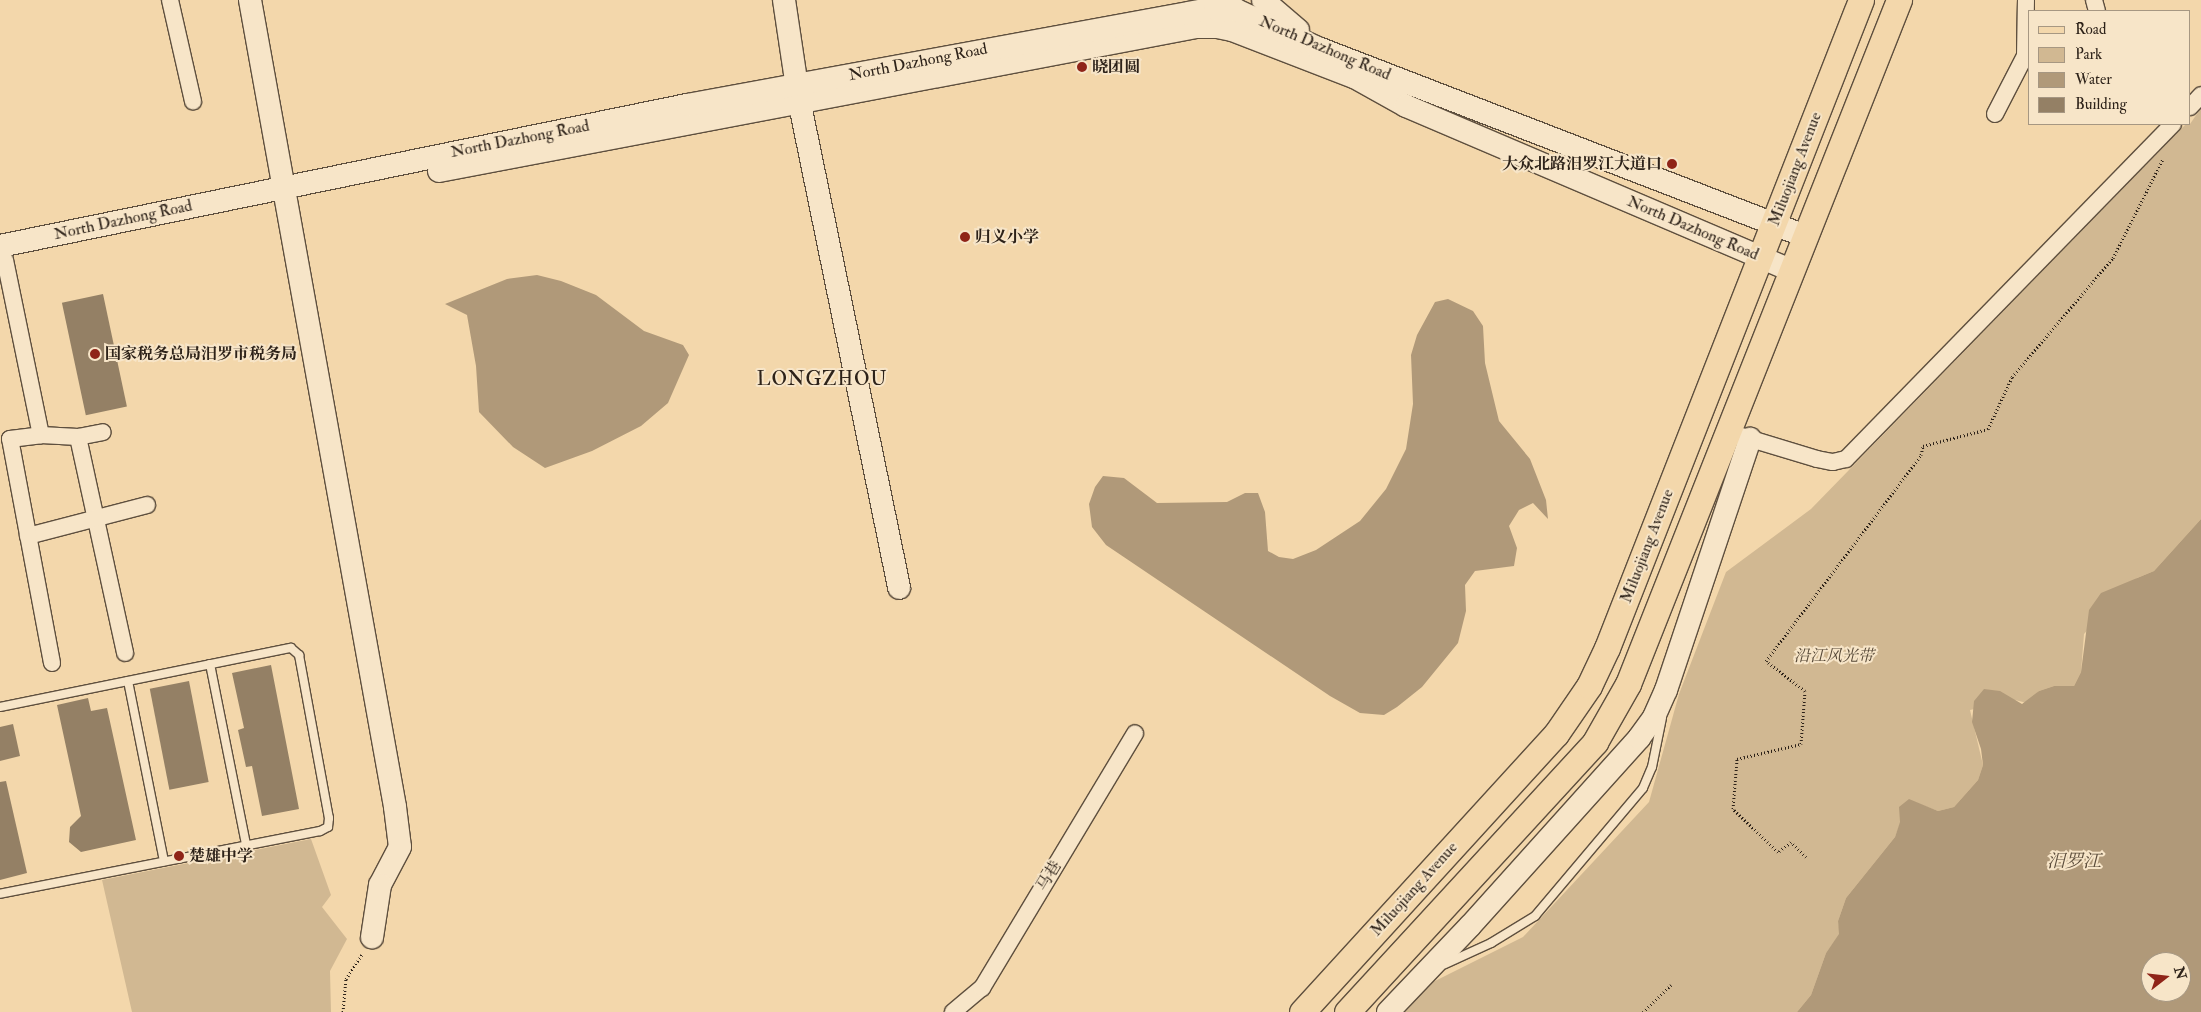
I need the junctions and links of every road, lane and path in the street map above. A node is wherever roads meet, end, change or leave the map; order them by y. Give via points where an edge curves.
1 (170, 0) edge
2 (250, 0) edge
3 (784, 0) edge
4 (1262, 0) edge
5 (1861, 0) edge
6 (1899, 0) edge
7 (2026, 0) edge
8 (1242, 3) edge
9 (1196, 27) junction
10 (1319, 56) junction
11 (797, 93) junction
12 (2201, 95) edge
13 (193, 101) dead end
14 (2191, 106) edge
15 (1995, 114) dead end
16 (2172, 125) edge
17 (2162, 136) junction
18 (284, 195) junction
19 (1774, 224) junction
20 (1805, 236) junction
21 (2, 256) edge
22 (1761, 256) junction
23 (1791, 270) junction
24 (103, 432) dead end
25 (41, 435) junction
26 (1739, 436) junction
27 (78, 437) junction
28 (147, 505) dead end
29 (96, 518) junction
30 (28, 536) junction
31 (899, 588) dead end
32 (125, 653) dead end
33 (52, 663) dead end
34 (210, 664) junction
35 (128, 681) junction
36 (1666, 690) junction
37 (0, 707) edge
38 (1135, 733) dead end
39 (246, 844) junction
40 (1806, 857) dead end
41 (164, 861) junction
42 (0, 894) edge
43 (372, 937) joint
44 (1424, 973) junction
45 (1671, 985) dead end
46 (343, 1012) edge
47 (953, 1012) edge
48 (1302, 1012) edge
49 (1347, 1012) edge
50 (1388, 1012) edge
51 (1643, 1012) edge

1 - 13 street
2 - 18 main road
3 - 11 main road
4 - 10 main road
5 - 19 main road, Miluojiang Avenue
6 - 20 main road, Miluojiang Avenue
7 - 15 street via 2025,56
8 - 9 main road via 1223,18
8 - 10 main road, North Dazhong Road
8 - 11 main road, North Dazhong Road
9 - 10 main road, North Dazhong Road via 1232,30
9 - 11 main road, North Dazhong Road
10 - 19 main road, North Dazhong Road
10 - 22 main road, North Dazhong Road via 1406,106
11 - 18 main road, North Dazhong Road
11 - 31 main road
12 - 14 street
16 - 17 street
17 - 26 street via 1846,459 1833,462 1817,459
17 - 40 path via 2168,150 2113,258 2012,377 1988,429 1923,446 1921,455 1766,661 1804,691 1801,744 1738,759 1733,809 1778,852 1790,842
18 - 21 main road, North Dazhong Road
18 - 43 main road via 400,848 380,885
19 - 20 main road, North Dazhong Road
19 - 22 main road, Miluojiang Avenue
20 - 23 main road, Miluojiang Avenue
21 - 25 street
22 - 23 main road, North Dazhong Road
22 - 48 main road, Miluojiang Avenue via 1608,648 1589,686 1556,734
23 - 26 main road, Miluojiang Avenue
24 - 27 street
25 - 27 street
25 - 30 street via 10,439
26 - 36 main road
26 - 49 main road, Miluojiang Avenue via 1628,684 1595,742
27 - 29 street
28 - 29 street
29 - 30 street
29 - 32 street
30 - 33 street
34 - 35 lane
34 - 39 lane
34 - 39 lane via 291,648 299,654 330,818 328,827
35 - 37 lane
35 - 41 lane
36 - 44 main road via 1654,717 1639,738
36 - 44 lane via 1652,767 1643,788 1627,809 1535,916 1491,943
38 - 47 street, 马巷 via 982,988
39 - 41 lane
41 - 42 lane
43 - 46 path via 346,979
44 - 50 main road
45 - 51 path

